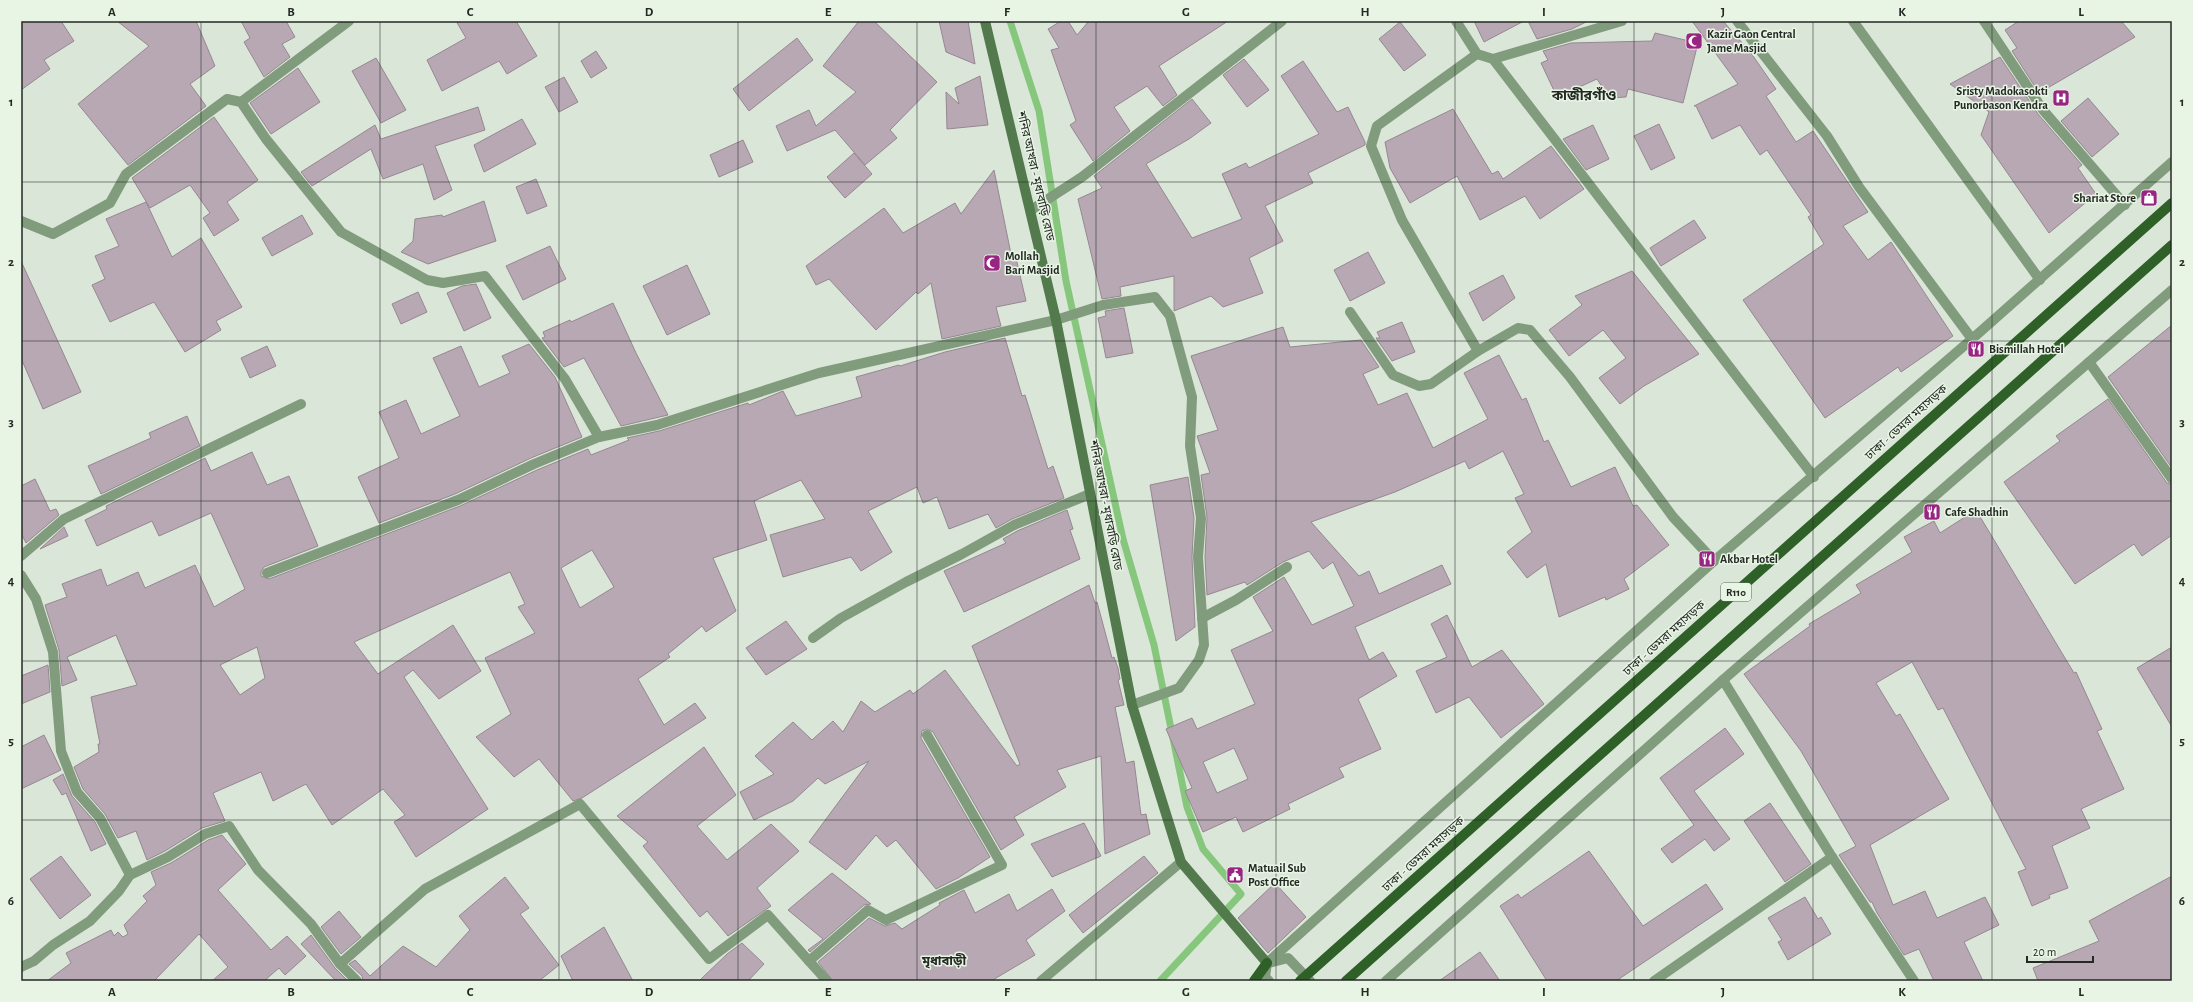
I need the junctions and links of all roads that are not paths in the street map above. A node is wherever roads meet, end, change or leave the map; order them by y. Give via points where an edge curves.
1 (349, 21) edge
2 (986, 21) edge
3 (1282, 21) edge
4 (1456, 21) edge
5 (1622, 21) edge
6 (1737, 21) edge
7 (1853, 21) edge
8 (1984, 21) edge
9 (1477, 54) junction
10 (1493, 58) junction
11 (241, 102) junction
12 (2172, 162) edge
13 (2172, 203) edge
14 (2125, 205) junction
15 (1031, 210) junction
16 (21, 221) edge
17 (2172, 245) edge
18 (2040, 280) junction
19 (2172, 290) edge
20 (1350, 312) dead end
21 (1056, 320) junction
22 (1972, 339) junction
23 (1478, 351) junction
24 (2089, 362) junction
25 (300, 404) dead end
26 (599, 437) junction
27 (1814, 477) junction
28 (2172, 479) edge
29 (1090, 494) junction
30 (21, 556) edge
31 (1714, 561) junction
32 (1287, 568) dead end
33 (267, 573) dead end
34 (21, 575) edge
35 (1202, 618) junction
36 (813, 638) dead end
37 (1723, 680) junction
38 (1137, 704) junction
39 (927, 735) dead end
40 (1832, 856) junction
41 (1181, 862) junction
42 (130, 875) junction
43 (809, 961) junction
44 (1267, 963) junction
45 (340, 964) junction
46 (21, 967) edge
47 (357, 981) edge
48 (827, 981) edge
49 (1041, 981) edge
50 (1254, 981) edge
51 (1269, 981) edge
52 (1300, 981) edge
53 (1310, 981) edge
54 (1346, 981) edge
55 (1386, 981) edge
56 (1654, 981) edge
57 (1914, 981) edge

1 - 11 street
2 - 15 main road, শনির আখরা - মৃধাবাড়ি রোড
3 - 15 street via 1082,177
4 - 9 street
5 - 10 street
6 - 22 street via 1827,136 1859,187
7 - 18 street
8 - 14 street via 2043,110
9 - 10 street
9 - 23 street via 1377,126 1371,146 1402,220
10 - 27 street
11 - 16 street via 227,99 177,134 126,174 110,203 104,207 53,234
11 - 26 street via 266,139 340,232 427,280 443,283 485,276 565,379
12 - 14 street
13 - 52 main road, ঢাকা - ডেমরা মহাসড়ক / R110, bridge
14 - 18 street
15 - 21 main road, শনির আখরা - মৃধাবাড়ি রোড
17 - 54 main road, R110
18 - 22 street
19 - 24 street
20 - 23 street via 1393,375 1418,386 1431,384
21 - 26 street via 819,373 657,425
21 - 29 main road, শনির আখরা - মৃধাবাড়ি রোড
21 - 35 street via 1103,305 1155,297 1170,316 1192,397 1190,446 1201,518 1198,557
22 - 27 street
23 - 31 street via 1518,328 1530,330 1570,377 1673,517
24 - 28 street
24 - 37 street
25 - 30 street via 64,519
26 - 33 street via 458,500
27 - 31 street
29 - 36 street via 1014,524 899,585 841,618
29 - 38 main road, শনির আখরা - মৃধাবাড়ি রোড
31 - 44 street
32 - 35 street
34 - 42 street via 36,599 53,652 61,751 77,792 100,818
35 - 38 street via 1204,645 1199,660 1179,688
37 - 40 street
37 - 55 street
38 - 41 main road, শনির আখরা - মৃধাবাড়ি রোড
39 - 43 street via 1002,865 886,920 868,910
40 - 56 street
40 - 57 street
41 - 44 main road, শনির আখরা - মৃধাবাড়ি রোড
41 - 49 street
42 - 45 street via 168,857 205,834 229,826 258,870 312,924
42 - 46 street via 119,891 90,921 34,961
43 - 45 street via 768,915 709,958 580,804 425,889
43 - 48 street
44 - 50 main road
44 - 51 street via 1265,977
44 - 53 street via 1288,958
45 - 47 street

